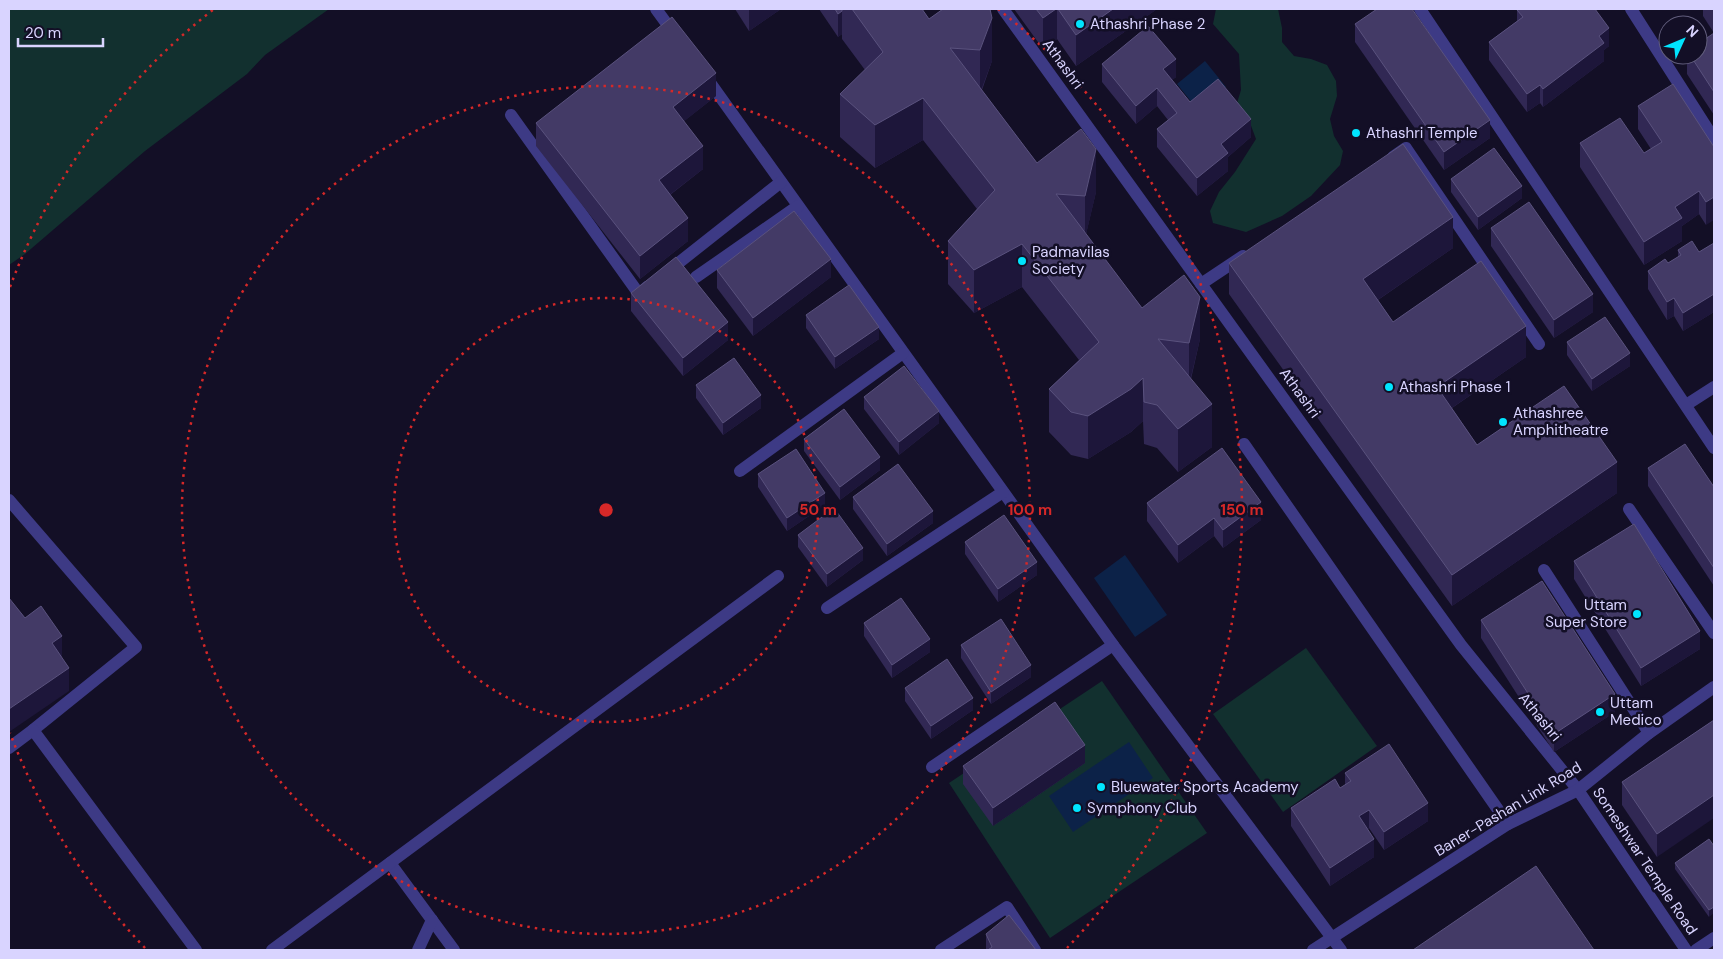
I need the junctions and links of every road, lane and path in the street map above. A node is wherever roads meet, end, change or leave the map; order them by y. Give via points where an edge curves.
1 (656, 9) edge
2 (1003, 9) edge
3 (1420, 9) edge
4 (1630, 9) edge
5 (685, 48) edge
6 (696, 64) edge
7 (510, 115) dead end
8 (1714, 139) edge
9 (1381, 164) edge
10 (781, 182) junction
11 (798, 206) junction
12 (1256, 247) edge
13 (696, 277) dead end
14 (1201, 284) junction
15 (1539, 344) dead end
16 (903, 353) junction
17 (1714, 387) edge
18 (1686, 405) junction
19 (1244, 444) dead end
20 (1714, 448) edge
21 (740, 470) dead end
22 (1003, 492) junction
23 (9, 500) edge
24 (1629, 509) dead end
25 (1544, 570) dead end
26 (778, 576) dead end
27 (827, 608) dead end
28 (1714, 633) edge
29 (1112, 645) junction
30 (1714, 687) edge
31 (33, 730) junction
32 (1649, 733) junction
33 (9, 748) edge
34 (932, 767) dead end
35 (1578, 790) junction
36 (1508, 824) junction
37 (390, 863) junction
38 (432, 920) junction
39 (1333, 938) junction
40 (1714, 938) edge
41 (196, 950) edge
42 (272, 950) edge
43 (418, 950) edge
44 (454, 950) edge
45 (942, 950) edge
46 (1035, 950) edge
47 (1313, 950) edge
48 (1342, 950) edge
49 (1686, 950) edge
50 (1696, 950) edge

1 - 5 street
2 - 14 street, Athashri
3 - 18 street
4 - 8 street
6 - 10 street
7 - 10 street via 639,294
9 - 15 street via 1406,148
10 - 11 street
11 - 13 street
11 - 16 street
12 - 14 street
14 - 35 street, Athashri via 1461,645
16 - 21 street
16 - 22 street
17 - 18 street
18 - 20 street
19 - 36 street
22 - 27 street
22 - 29 street
23 - 31 street via 136,647
24 - 28 street
25 - 32 street
26 - 37 street
29 - 34 street
29 - 39 street
30 - 32 street, Baner-Pashan Link Road
31 - 33 street
31 - 41 street
32 - 35 street, Baner-Pashan Link Road
35 - 36 street, Baner-Pashan Link Road
35 - 49 street, Someshwar Temple Road
36 - 39 street, Baner-Pashan Link Road
37 - 38 street
37 - 42 street
38 - 43 street
38 - 44 street
39 - 47 street, Baner-Pashan Link Road
39 - 48 street
40 - 50 street
45 - 46 street via 1007,907

